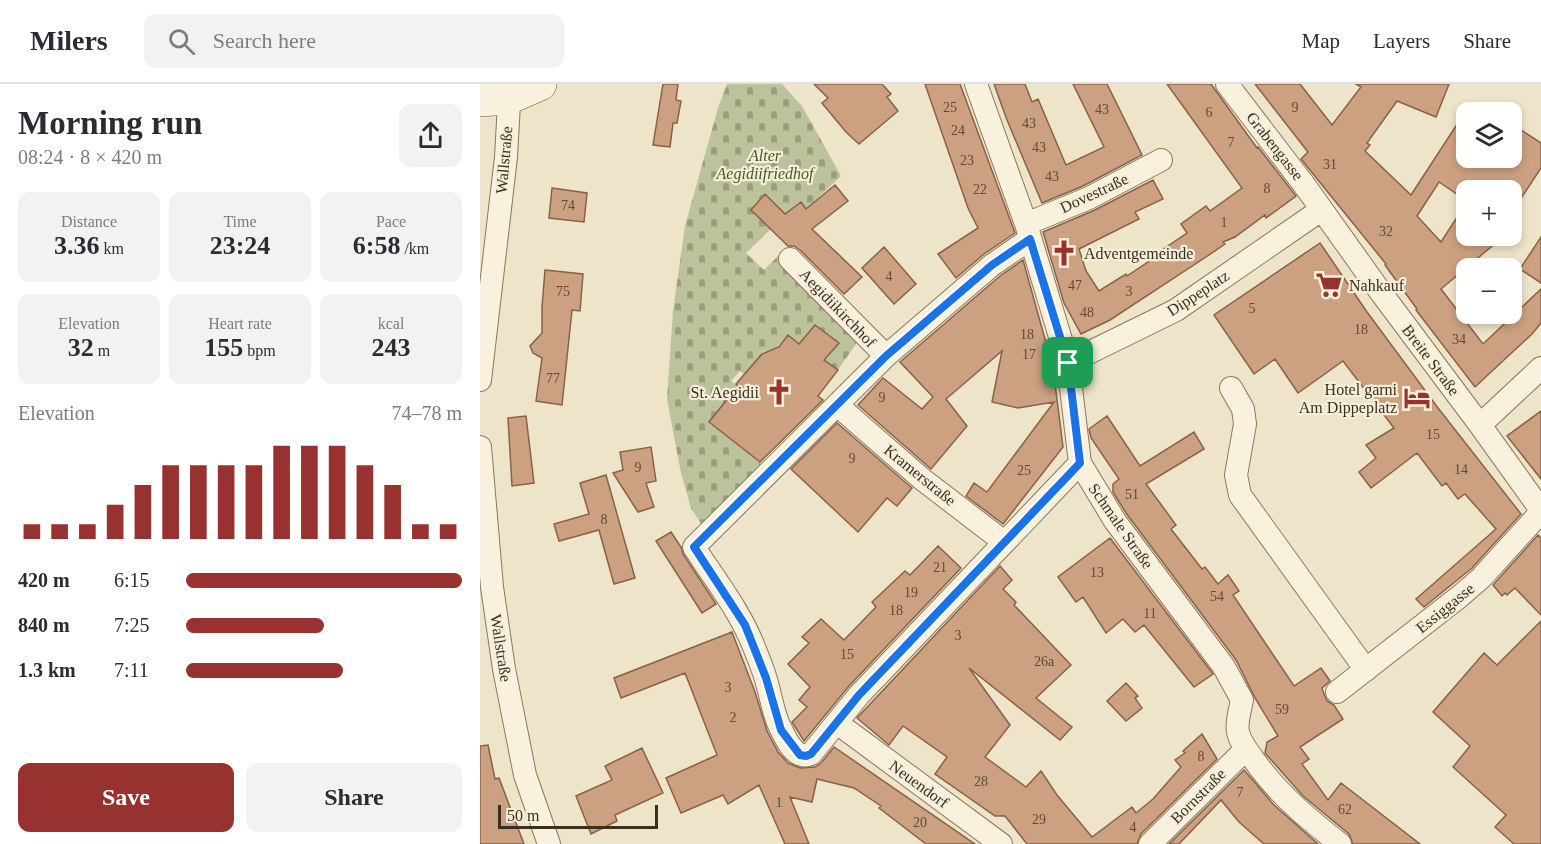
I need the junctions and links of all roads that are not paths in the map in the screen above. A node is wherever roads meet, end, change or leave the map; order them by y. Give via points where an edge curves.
1 (540, 84) edge
2 (976, 84) edge
3 (1227, 84) edge
4 (500, 94) edge
5 (1161, 160) dead end
6 (1321, 210) junction
7 (1028, 231) junction
8 (790, 259) dead end
9 (886, 356) junction
10 (1068, 363) junction
11 (1541, 368) edge
12 (480, 380) edge
13 (1231, 388) dead end
14 (837, 405) junction
15 (1480, 425) junction
16 (480, 447) edge
17 (1080, 463) junction
18 (1541, 511) edge
19 (1004, 542) junction
20 (486, 588) edge
21 (1366, 670) junction
22 (1337, 692) dead end
23 (837, 723) junction
24 (1246, 749) junction
25 (549, 844) edge
26 (1001, 844) edge
27 (1150, 844) edge
28 (1340, 844) edge

1 - 4 main road
2 - 7 street, Schmale Straße
3 - 6 street, Grabengasse
4 - 12 street, Wallstraße via 506,157
5 - 7 street, Dovestraße
6 - 10 street, Dippeplatz via 1176,310
6 - 15 street, Breite Straße
7 - 9 street, Aegidiikirchhof
7 - 10 street, Schmale Straße
8 - 9 street, Aegidiikirchhof
9 - 14 street, Aegidiikirchhof
10 - 17 street, Schmale Straße
11 - 15 street
13 - 21 street via 1243,409 1245,424 1236,475 1240,495
14 - 19 street, Kramerstraße via 922,479
14 - 23 street, Aegidiikirchhof via 694,547 745,625 781,730 800,755 811,754
15 - 18 street, Breite Straße
16 - 20 street, Wallstraße
17 - 19 street
17 - 24 street, Schmale Straße via 1115,521 1224,667 1242,700 1238,733
18 - 21 street, Essiggasse via 1481,578
19 - 23 street
20 - 25 street, Wallstraße via 525,775
21 - 22 street, Essiggasse
23 - 26 street, Neuendorf
24 - 27 street, Bornstraße
24 - 28 street, Schmale Straße via 1271,784

